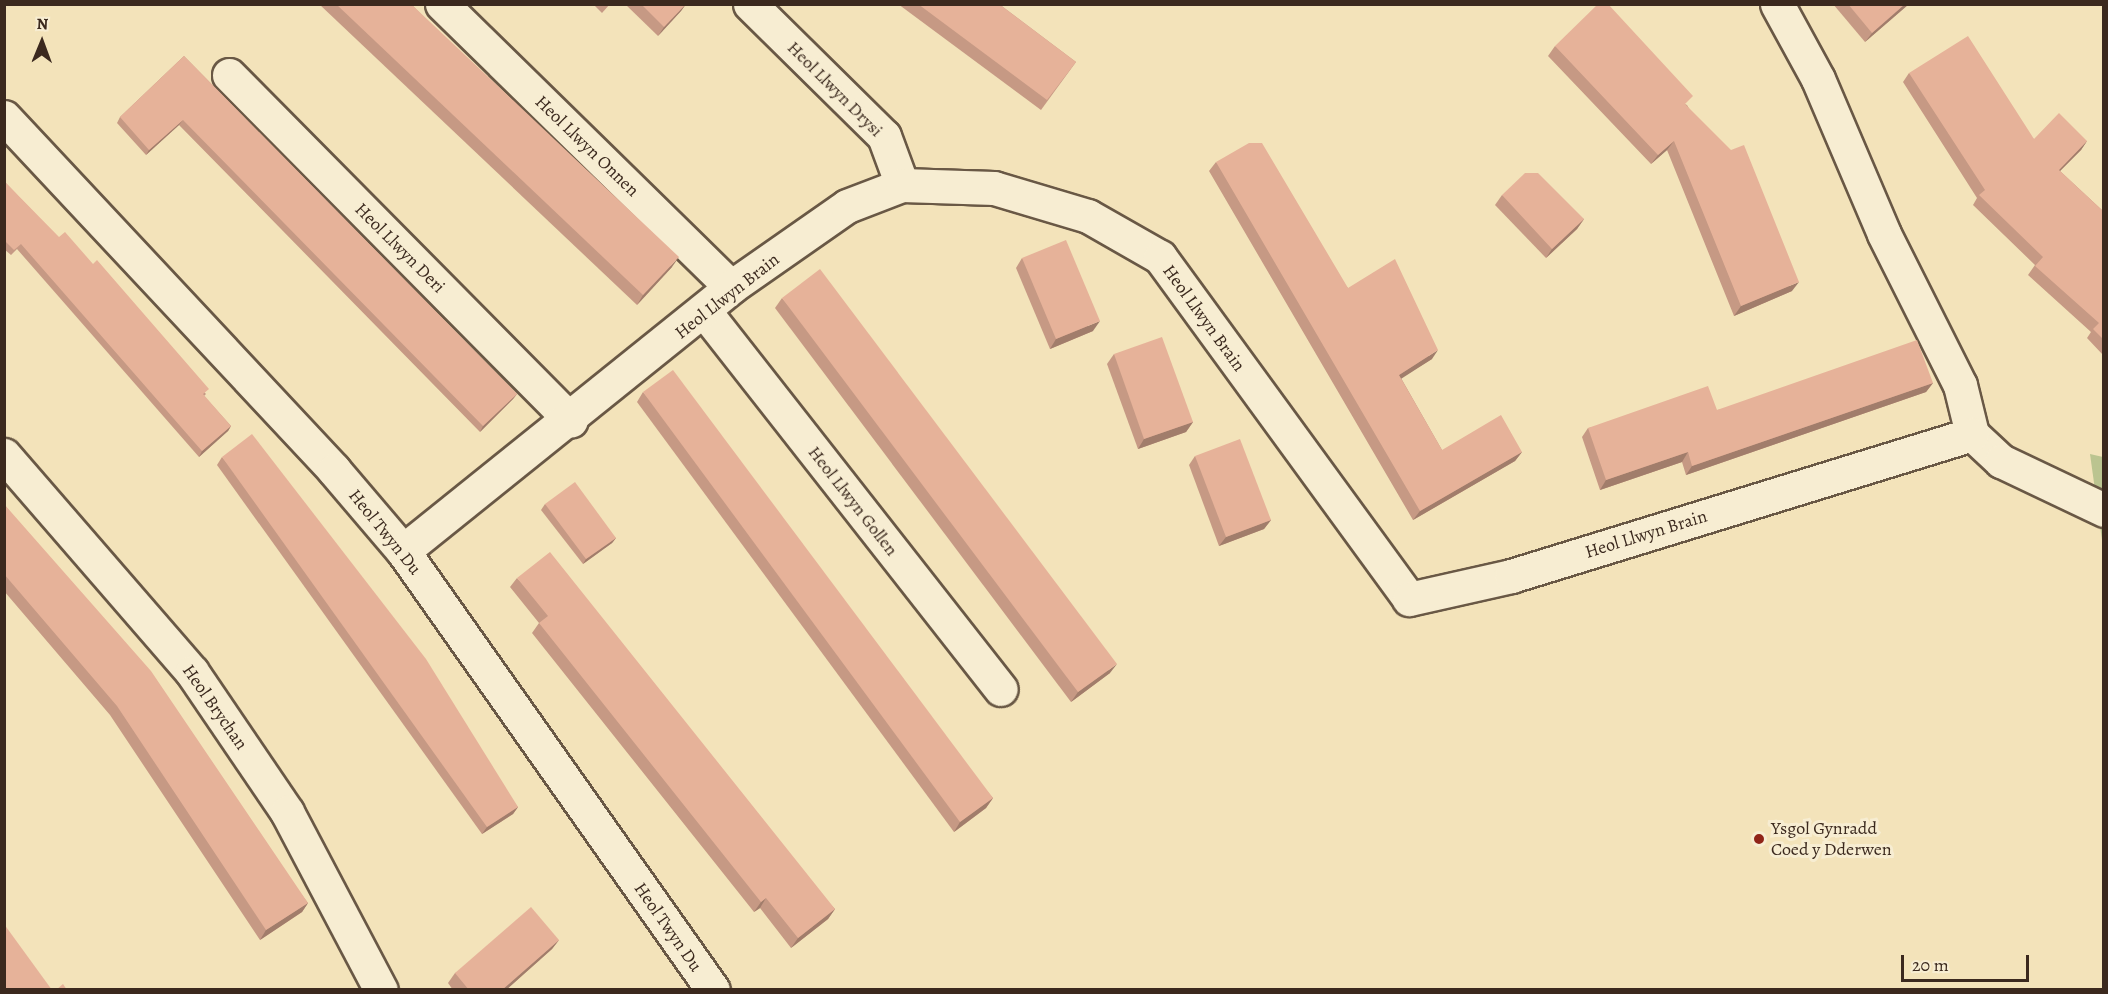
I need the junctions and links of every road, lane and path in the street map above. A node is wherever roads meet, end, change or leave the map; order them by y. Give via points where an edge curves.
1 (442, 4) edge
2 (750, 4) edge
3 (1776, 4) edge
4 (229, 75) dead end
5 (4, 117) edge
6 (902, 185) junction
7 (731, 287) junction
8 (705, 312) junction
9 (571, 420) junction
10 (1972, 434) junction
11 (4, 455) edge
12 (2103, 510) edge
13 (403, 551) junction
14 (1001, 689) dead end
15 (381, 990) edge
16 (713, 990) edge

1 - 7 street, Heol Llwyn Onnen
2 - 6 street, Heol Llwyn Drysi via 884,136
3 - 10 street via 1818,79 1884,234 1960,385
4 - 9 street, Heol Llwyn Deri
5 - 13 street, Heol Twyn Du via 334,470
6 - 7 street, Heol Llwyn Brain via 847,206
6 - 10 street, Heol Llwyn Brain via 994,188 1088,216 1160,257 1409,600 1511,576
7 - 8 street, Heol Llwyn Brain
8 - 9 street, Heol Llwyn Brain
8 - 14 street, Heol Llwyn Gollen
9 - 13 street, Heol Llwyn Brain
10 - 12 street via 2001,461
11 - 15 street, Heol Brychan via 192,672 287,812
13 - 16 street, Heol Twyn Du

